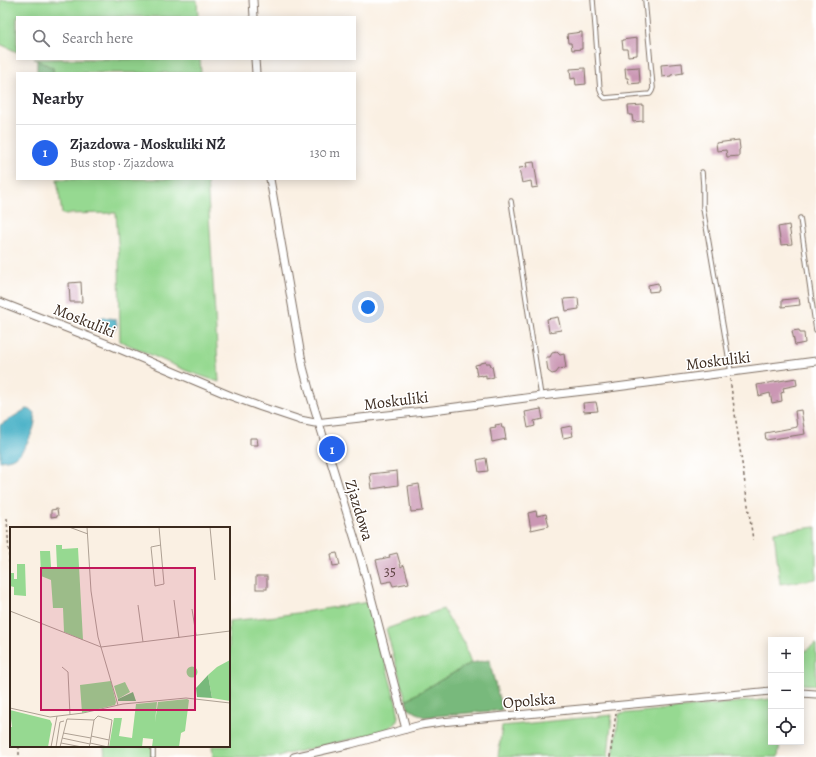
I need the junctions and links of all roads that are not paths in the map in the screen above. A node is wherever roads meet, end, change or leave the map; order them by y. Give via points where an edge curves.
1 (253, 0) edge
2 (593, 0) edge
3 (645, 0) edge
4 (254, 16) edge
5 (255, 60) edge
6 (256, 72) edge
7 (702, 172) dead end
8 (270, 180) edge
9 (511, 201) dead end
10 (800, 218) dead end
11 (0, 302) edge
12 (816, 330) edge
13 (816, 362) edge
14 (730, 373) junction
15 (541, 396) junction
16 (319, 423) junction
17 (768, 691) edge
18 (804, 693) edge
19 (816, 694) edge
20 (406, 730) junction
21 (294, 757) edge

1 - 4 street
2 - 3 lane via 600,90 605,98 650,94 652,91
5 - 6 street
7 - 14 lane via 703,208
8 - 16 street, Zjazdowa via 300,354
9 - 15 lane
10 - 12 lane
11 - 16 street, Moskuliki via 261,407 307,422
13 - 14 street, Moskuliki
14 - 15 street, Moskuliki
15 - 16 street, Moskuliki
16 - 20 street, Zjazdowa via 361,559
17 - 20 street, Opolska via 441,722
18 - 19 street
20 - 21 street, Opolska

